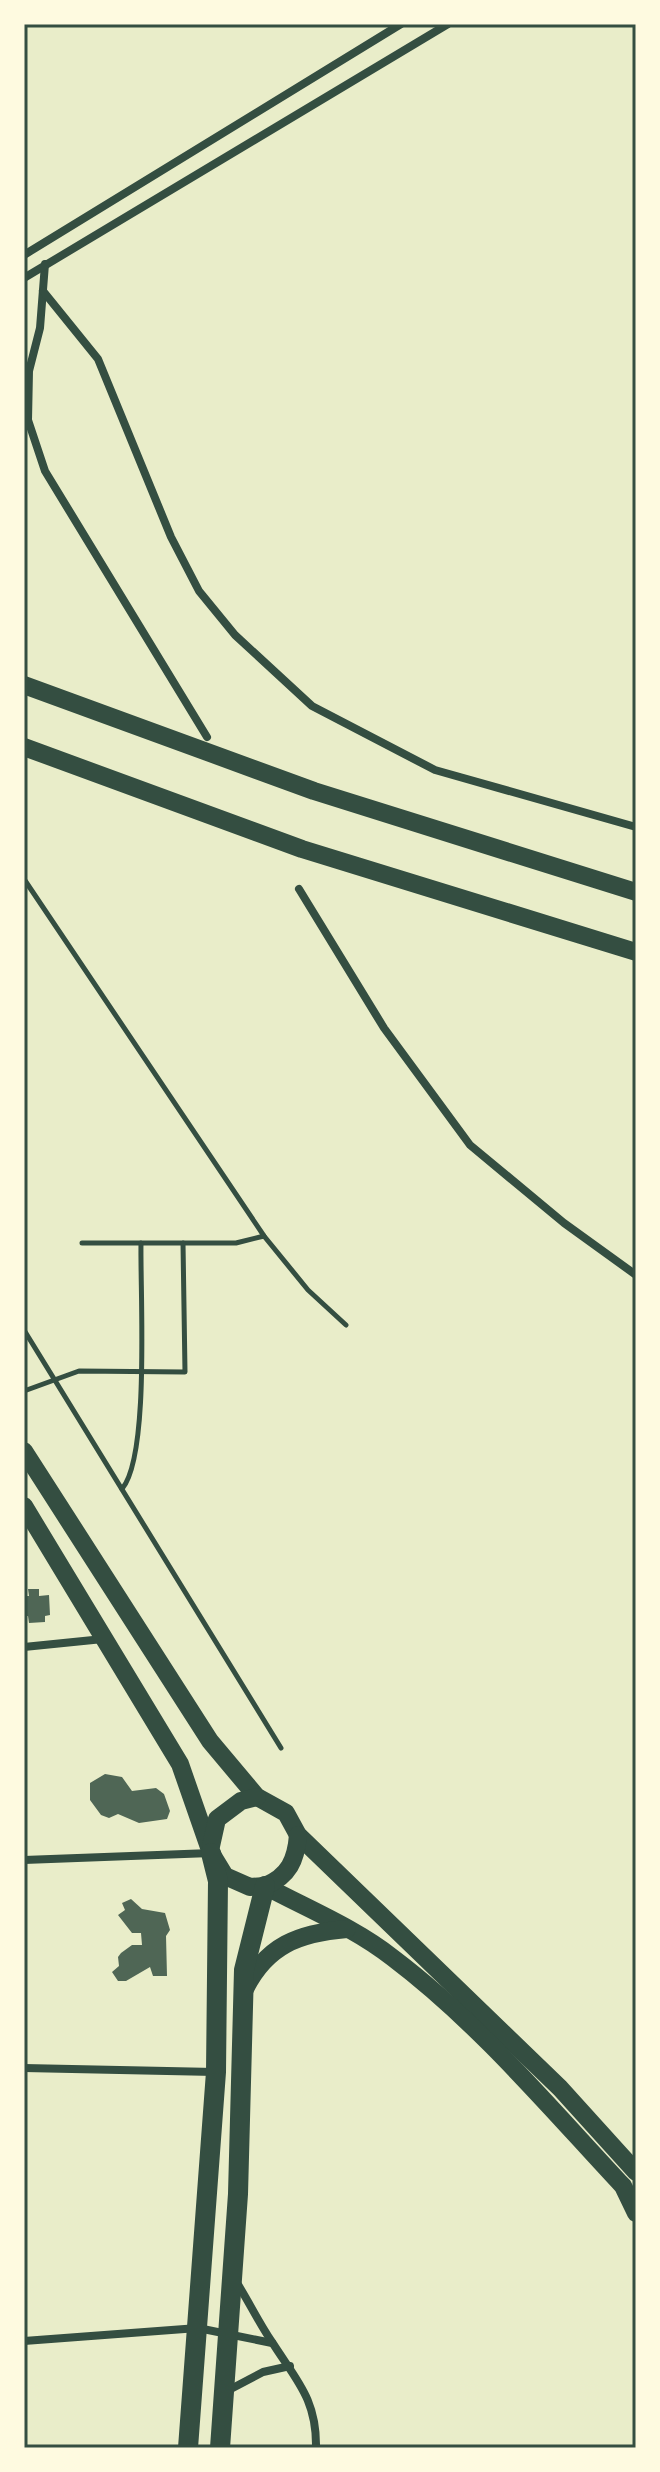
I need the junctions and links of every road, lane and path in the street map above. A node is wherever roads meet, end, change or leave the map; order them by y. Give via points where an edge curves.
1 (401, 24) edge
2 (448, 24) edge
3 (24, 255) edge
4 (45, 264) junction
5 (24, 278) edge
6 (43, 291) junction
7 (24, 685) edge
8 (207, 737) dead end
9 (24, 747) edge
10 (636, 827) edge
11 (24, 879) edge
12 (299, 889) dead end
13 (636, 892) edge
14 (636, 952) edge
15 (264, 1236) junction
16 (82, 1243) dead end
17 (141, 1243) junction
18 (183, 1243) junction
19 (636, 1275) edge
20 (346, 1325) dead end
21 (24, 1330) edge
22 (140, 1370) junction
23 (53, 1378) junction
24 (24, 1391) edge
25 (24, 1451) edge
26 (122, 1489) junction
27 (24, 1506) edge
28 (104, 1639) junction
29 (24, 1647) edge
30 (281, 1748) dead end
31 (257, 1797) junction
32 (298, 1835) junction
33 (211, 1853) junction
34 (24, 1860) edge
35 (265, 1886) junction
36 (348, 1929) junction
37 (244, 1991) junction
38 (24, 2068) edge
39 (216, 2072) junction
40 (636, 2172) edge
41 (636, 2213) edge
42 (233, 2275) junction
43 (198, 2328) junction
44 (229, 2335) junction
45 (24, 2341) edge
46 (272, 2343) junction
47 (290, 2366) junction
48 (224, 2393) junction
49 (188, 2448) edge
50 (220, 2448) edge
51 (316, 2448) edge

1 - 3 street
2 - 4 street
4 - 5 street
4 - 6 street
6 - 8 street via 29,371 28,420 45,471
6 - 10 street via 98,359 171,537 199,591 235,635 312,706 435,770
7 - 13 main road via 341,798
9 - 14 main road via 325,856
11 - 15 lane
12 - 19 street via 384,1028 470,1145
15 - 18 lane via 236,1243
15 - 20 lane via 308,1290
16 - 17 lane
17 - 18 lane
17 - 22 lane
18 - 22 lane via 185,1372
21 - 23 lane
22 - 23 lane via 94,1370
22 - 26 lane via 135,1460
23 - 24 lane
23 - 26 lane
25 - 31 main road via 210,1741
26 - 30 lane
27 - 28 main road
28 - 29 street
28 - 33 main road via 180,1764
31 - 32 main road via 286,1813
31 - 33 main road via 241,1801 217,1819
32 - 35 main road via 290,1869
32 - 40 main road via 560,2088
33 - 34 street
33 - 35 main road via 225,1876 250,1887
33 - 39 highway via 218,1881
35 - 36 main road
35 - 37 highway via 244,1970
36 - 37 main road via 287,1941 261,1962
36 - 41 main road via 395,1959 491,2045 623,2186
37 - 42 highway
38 - 39 street
39 - 43 highway
42 - 44 highway
42 - 46 street
43 - 44 street
43 - 45 street
43 - 49 highway
44 - 46 street
44 - 48 highway
46 - 47 street
47 - 48 street via 263,2372
47 - 51 street via 304,2386 317,2423
48 - 50 highway

